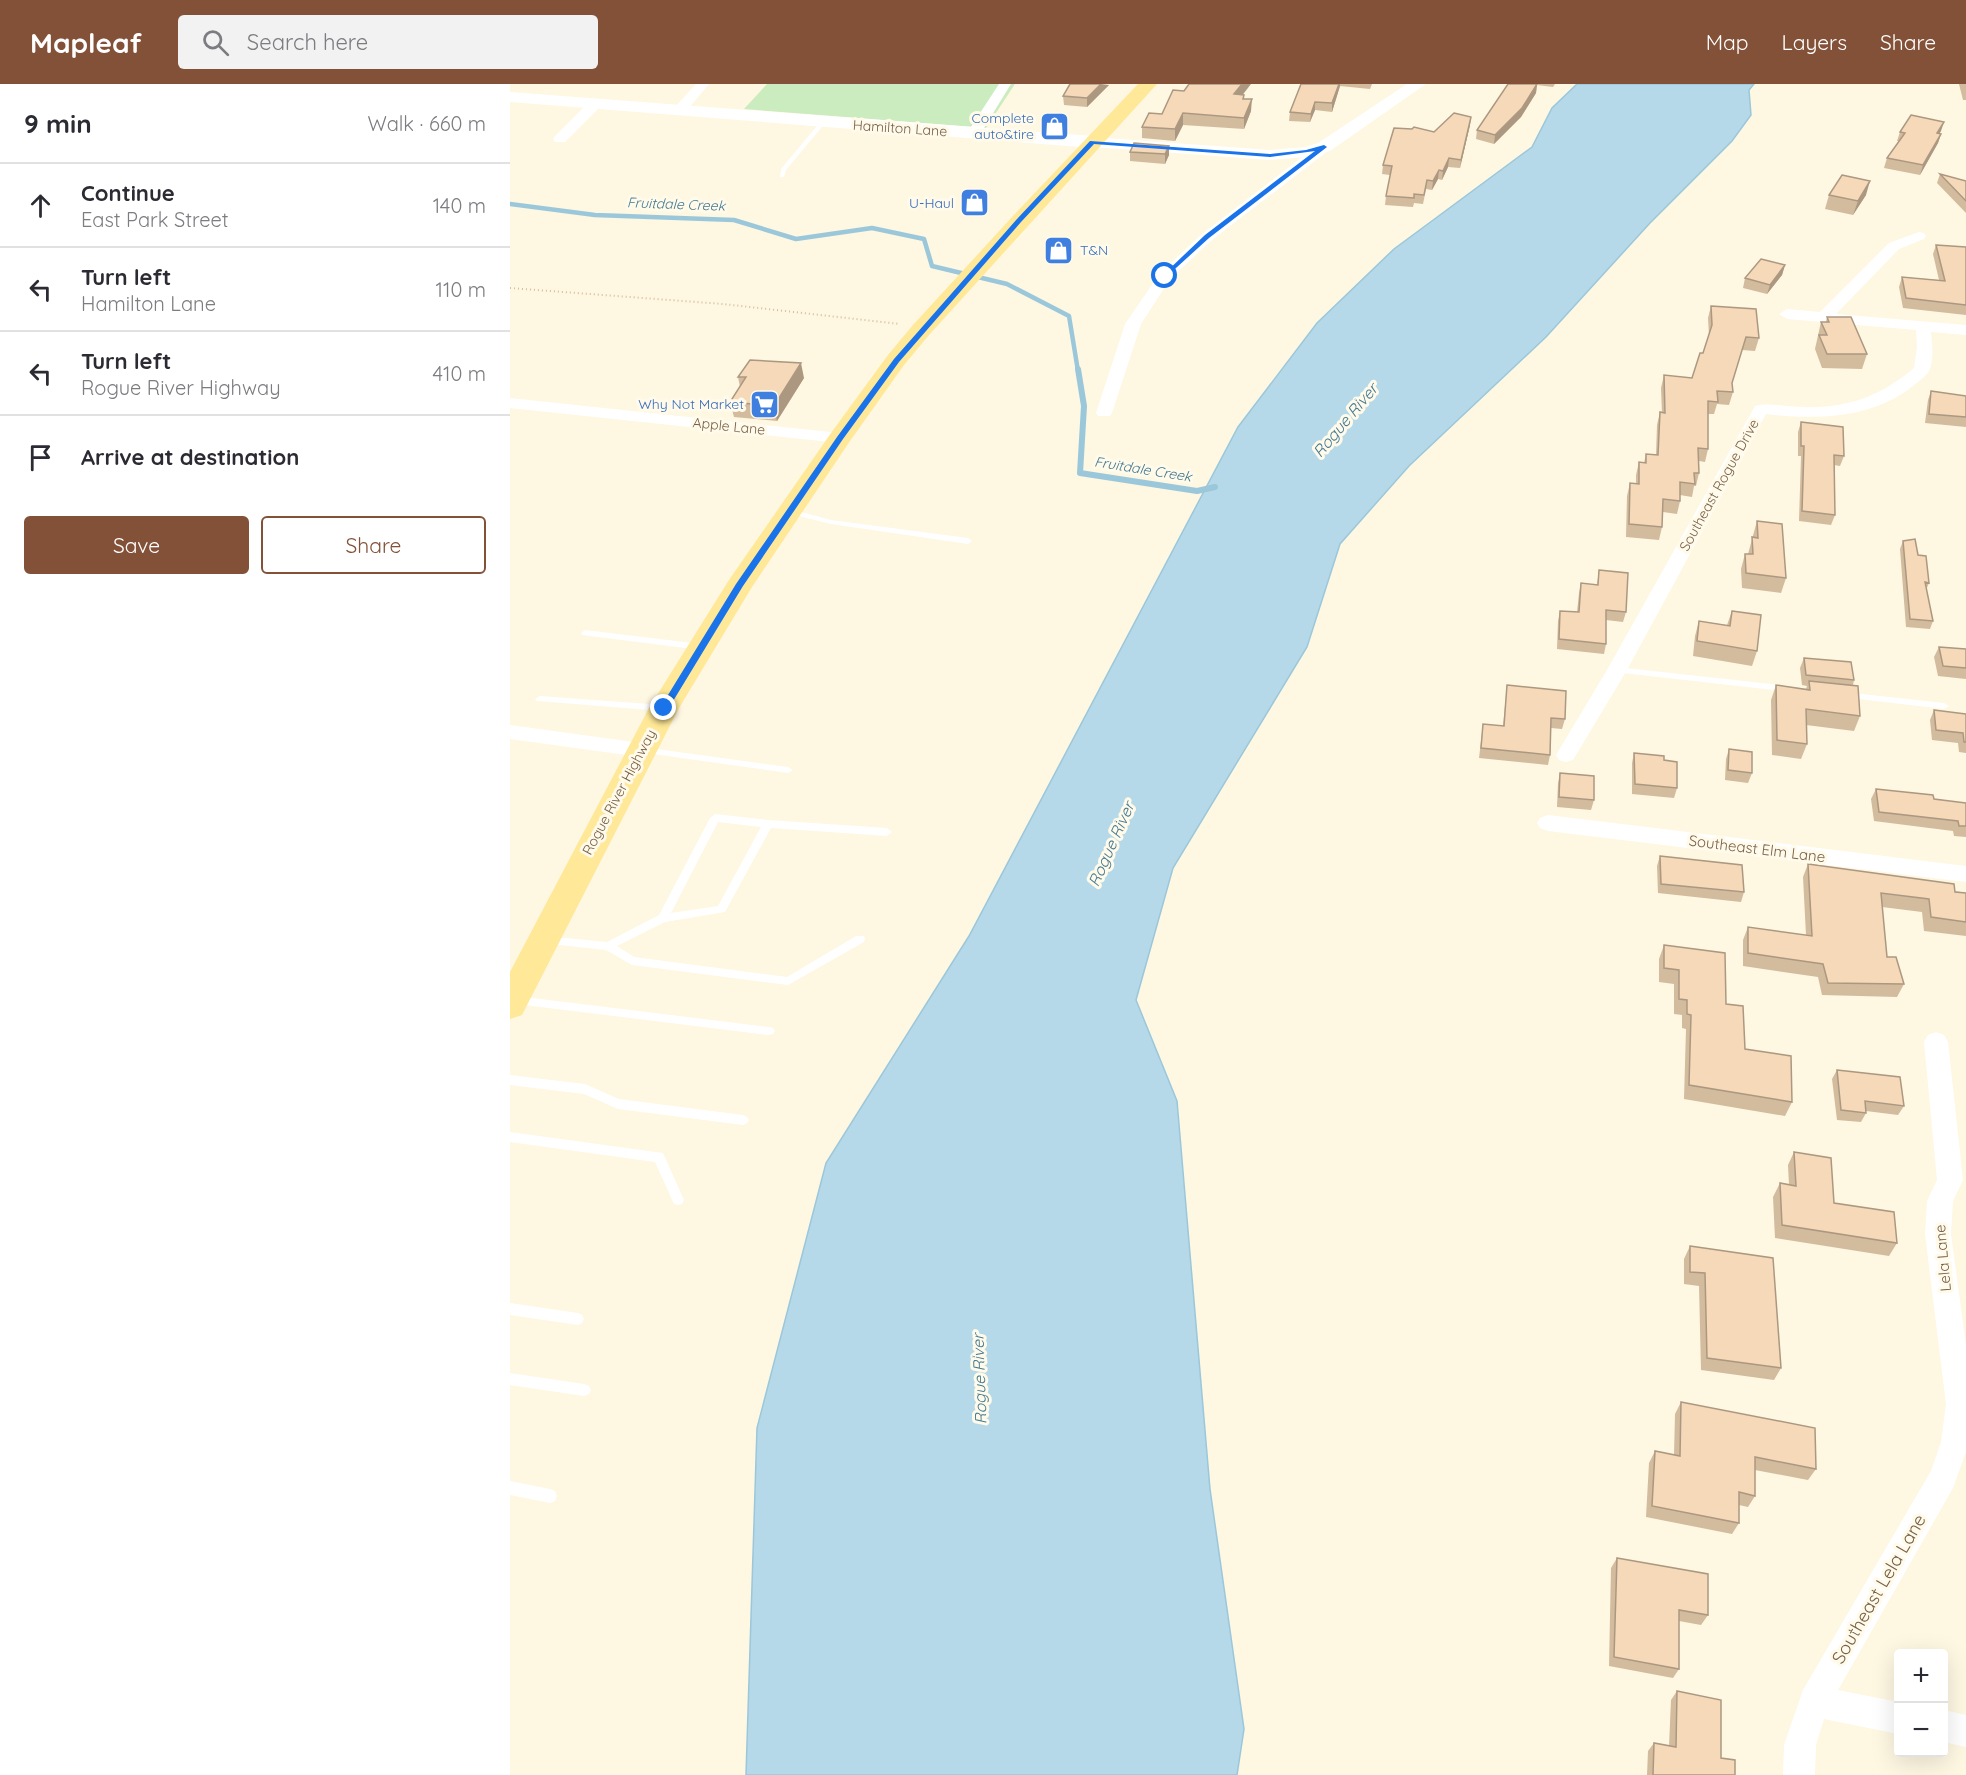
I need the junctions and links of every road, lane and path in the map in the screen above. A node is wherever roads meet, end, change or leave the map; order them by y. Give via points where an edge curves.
1 (703, 84) edge
2 (1005, 84) edge
3 (1148, 84) edge
4 (1418, 84) edge
5 (510, 97) edge
6 (595, 104) junction
7 (679, 111) junction
8 (823, 122) junction
9 (974, 133) junction
10 (560, 139) dead end
11 (1092, 142) junction
12 (1324, 147) junction
13 (782, 176) dead end
14 (1919, 236) dead end
15 (510, 288) edge
16 (1786, 314) dead end
17 (1824, 317) junction
18 (1923, 327) junction
19 (921, 330) junction
20 (1966, 330) edge
21 (510, 403) edge
22 (1104, 413) dead end
23 (840, 438) junction
24 (790, 511) junction
25 (968, 541) dead end
26 (585, 633) dead end
27 (701, 647) junction
28 (1617, 670) junction
29 (1804, 691) edge
30 (1839, 695) edge
31 (540, 699) dead end
32 (1944, 706) dead end
33 (664, 708) junction
34 (510, 732) edge
35 (641, 750) junction
36 (1566, 756) dead end
37 (788, 770) dead end
38 (1548, 823) dead end
39 (768, 824) junction
40 (887, 832) dead end
41 (1966, 874) edge
42 (663, 918) junction
43 (542, 939) junction
44 (860, 939) dead end
45 (608, 946) junction
46 (511, 1002) edge
47 (769, 1031) dead end
48 (1936, 1042) dead end
49 (510, 1080) edge
50 (743, 1120) dead end
51 (510, 1137) edge
52 (1958, 1181) edge
53 (678, 1200) dead end
54 (510, 1309) edge
55 (578, 1319) dead end
56 (510, 1379) edge
57 (584, 1390) dead end
58 (1960, 1404) joint
59 (510, 1488) edge
60 (550, 1496) dead end
61 (1814, 1701) junction
62 (1894, 1717) edge
63 (1948, 1727) edge
64 (1966, 1731) edge
65 (1799, 1775) edge

1 - 7 street
2 - 9 street
3 - 11 main road, Rogue River Highway
4 - 12 street
5 - 6 main road, Hamilton Lane
6 - 7 main road, Hamilton Lane
6 - 10 street
7 - 8 main road, Hamilton Lane
8 - 9 main road, Hamilton Lane
8 - 13 lane
9 - 11 main road, Hamilton Lane
11 - 12 street, Hamilton Lane via 1270,155
11 - 19 main road, Rogue River Highway
12 - 22 street via 1207,237 1165,276 1133,324
14 - 17 street via 1894,246
15 - 19 path via 723,304 895,323
16 - 17 street
17 - 18 street
18 - 20 street
18 - 28 street, Southeast Rogue Drive via 1922,370 1904,387 1877,402 1843,410 1761,410
19 - 23 main road, Rogue River Highway
21 - 23 street, Apple Lane
23 - 24 main road, Rogue River Highway
24 - 25 lane via 831,522
24 - 27 main road, Rogue River Highway
26 - 27 lane
27 - 33 main road, Rogue River Highway
28 - 29 lane
28 - 36 street, Southeast Rogue Drive
30 - 32 lane
31 - 33 lane
33 - 35 main road, Rogue River Highway
34 - 35 street
35 - 37 lane
35 - 43 main road, Rogue River Highway
38 - 41 street, Southeast Elm Lane
39 - 40 lane
39 - 42 lane via 721,909
39 - 42 lane via 715,818
42 - 45 lane
43 - 45 lane
43 - 46 main road, Rogue River Highway
44 - 45 lane via 788,981 632,961
46 - 47 lane
48 - 52 street, Lela Lane
49 - 50 lane via 585,1089 618,1104
51 - 53 lane via 659,1157
52 - 58 street, Lela Lane via 1940,1201 1938,1234
54 - 55 lane
56 - 57 lane
58 - 61 street, Southeast Lela Lane via 1955,1442 1943,1478
59 - 60 lane
61 - 62 street
61 - 65 street, Southeast Lela Lane via 1800,1745
63 - 64 street

